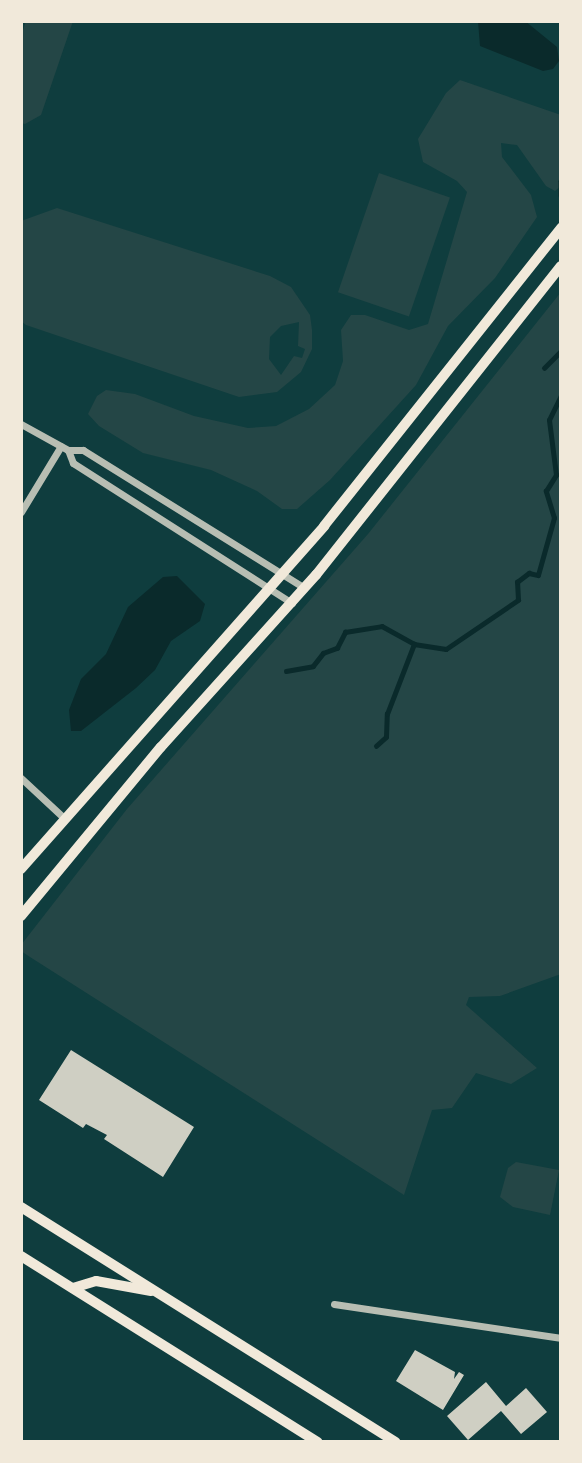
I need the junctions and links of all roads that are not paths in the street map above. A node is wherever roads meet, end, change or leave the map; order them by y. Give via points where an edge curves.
1 (561, 228) edge
2 (561, 266) edge
3 (21, 424) edge
4 (64, 448) junction
5 (21, 512) edge
6 (283, 574) junction
7 (271, 588) junction
8 (305, 588) junction
9 (292, 603) junction
10 (21, 778) edge
11 (65, 819) junction
12 (21, 869) edge
13 (21, 916) edge
14 (21, 1207) edge
15 (21, 1256) edge
16 (72, 1288) junction
17 (154, 1291) junction
18 (334, 1304) dead end
19 (561, 1338) edge
20 (318, 1442) edge
21 (395, 1442) edge

1 - 6 main road
2 - 8 main road
3 - 4 street
4 - 5 street
4 - 6 street via 83,450
4 - 7 street via 73,463
6 - 7 main road
6 - 8 street
7 - 9 street
7 - 11 main road
8 - 9 main road
9 - 13 main road via 152,758
10 - 11 street
11 - 12 main road
14 - 17 main road
15 - 16 main road
16 - 17 main road via 96,1281
16 - 20 main road
17 - 21 main road
18 - 19 street

